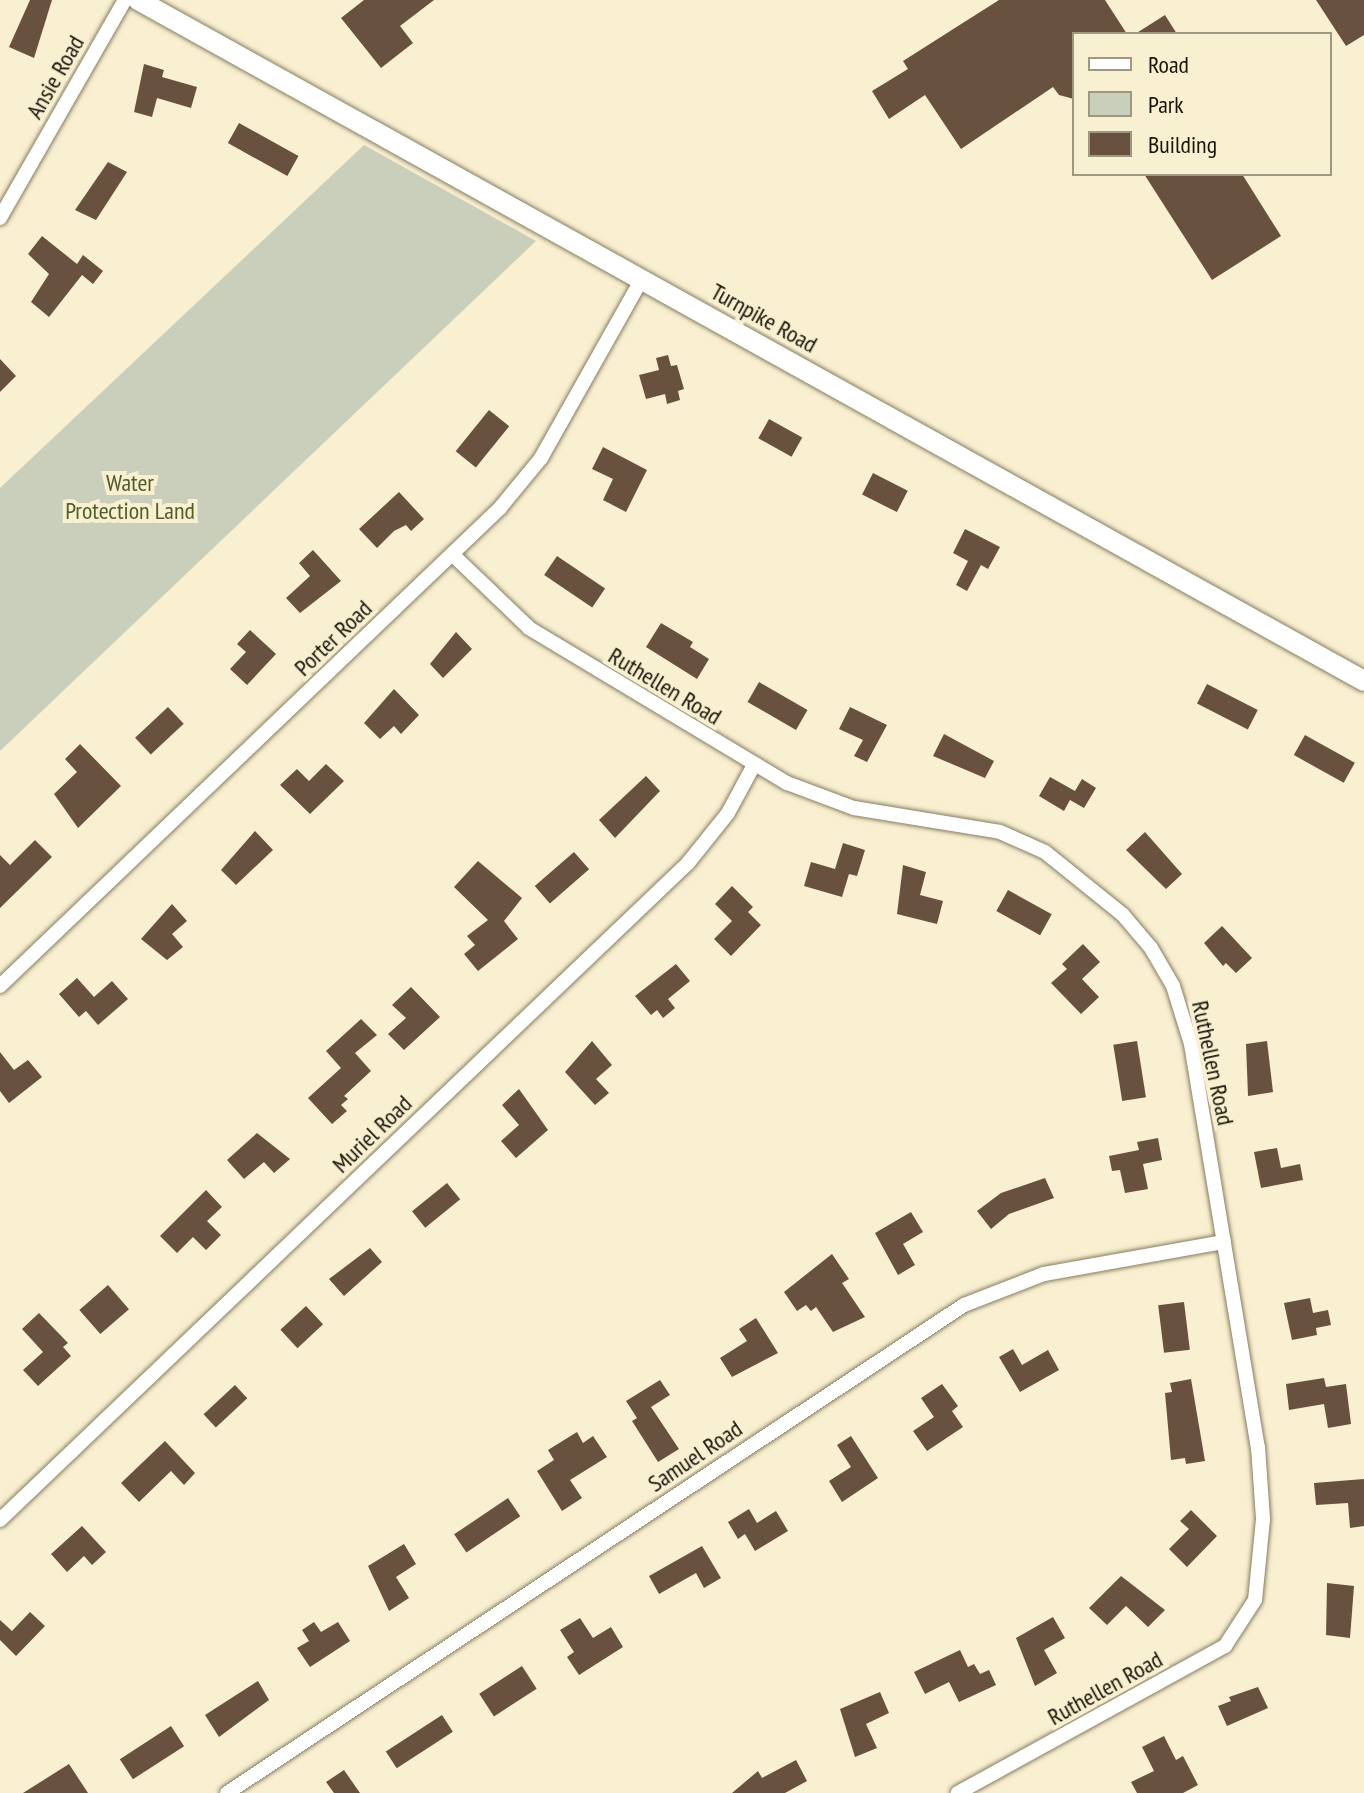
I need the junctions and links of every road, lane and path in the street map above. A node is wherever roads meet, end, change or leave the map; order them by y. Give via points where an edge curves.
1 (125, 0) edge
2 (138, 0) edge
3 (0, 218) edge
4 (642, 279) junction
5 (453, 555) junction
6 (1364, 681) edge
7 (754, 765) junction
8 (0, 986) edge
9 (1224, 1242) junction
10 (0, 1520) edge
11 (227, 1793) edge
12 (958, 1793) edge

1 - 3 street, Ansie Road
2 - 4 main road, Turnpike Road
4 - 5 street, Porter Road via 533,468
4 - 6 main road, Turnpike Road
5 - 7 street, Ruthellen Road via 529,628
5 - 8 street, Porter Road
7 - 9 street, Ruthellen Road via 833,802 967,823 1024,842 1074,872 1123,915 1165,969 1185,1021
7 - 10 street, Muriel Road via 728,813 688,863
9 - 11 street, Samuel Road via 1044,1274 964,1305
9 - 12 street, Ruthellen Road via 1262,1473 1259,1577 1251,1611 1217,1651

